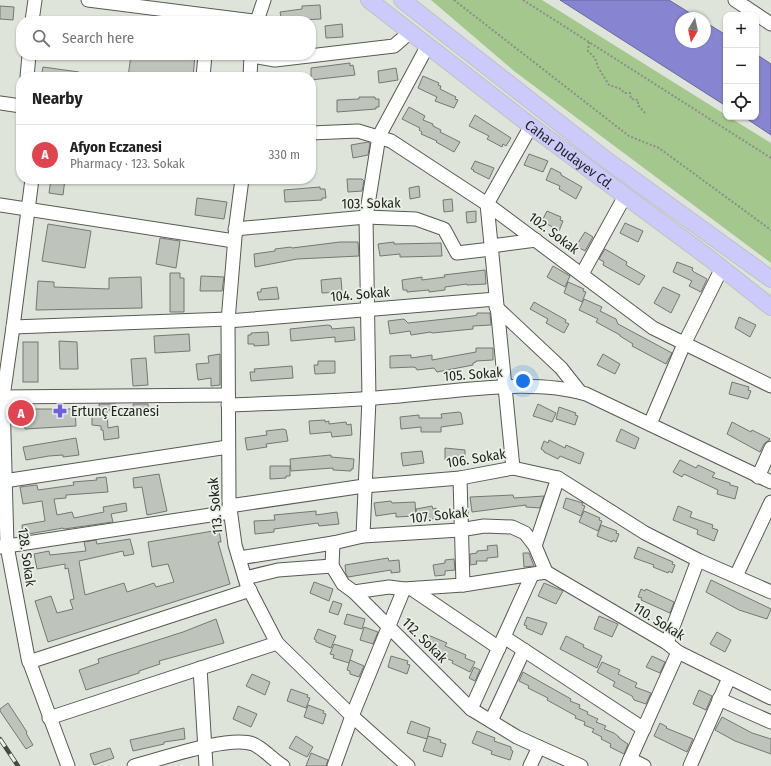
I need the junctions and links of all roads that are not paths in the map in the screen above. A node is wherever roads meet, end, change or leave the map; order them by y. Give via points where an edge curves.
1 (35, 0) edge
2 (88, 0) edge
3 (264, 0) edge
4 (369, 0) edge
5 (402, 0) edge
6 (735, 0) edge
7 (33, 16) edge
8 (189, 16) edge
9 (259, 16) edge
10 (771, 24) edge
11 (410, 32) junction
12 (428, 45) junction
13 (316, 55) edge
14 (29, 60) edge
15 (205, 60) edge
16 (251, 60) edge
17 (27, 72) edge
18 (204, 72) edge
19 (250, 72) edge
20 (0, 103) edge
21 (16, 105) edge
22 (531, 126) junction
23 (316, 133) edge
24 (378, 136) junction
25 (31, 184) edge
26 (241, 184) edge
27 (625, 196) junction
28 (487, 204) junction
29 (0, 205) edge
30 (28, 208) junction
31 (366, 217) junction
32 (235, 235) junction
33 (536, 240) junction
34 (491, 247) junction
35 (722, 268) junction
36 (582, 274) junction
37 (771, 279) edge
38 (496, 303) junction
39 (771, 307) edge
40 (368, 309) junction
41 (228, 320) junction
42 (14, 327) junction
43 (684, 344) junction
44 (771, 386) edge
45 (504, 388) junction
46 (580, 392) junction
47 (1, 397) edge
48 (369, 398) junction
49 (228, 400) junction
50 (650, 424) junction
51 (228, 447) junction
52 (771, 448) edge
53 (512, 468) junction
54 (758, 477) junction
55 (460, 478) junction
56 (558, 478) junction
57 (4, 481) junction
58 (771, 482) edge
59 (364, 486) junction
60 (771, 502) edge
61 (230, 509) junction
62 (460, 530) junction
63 (363, 536) junction
64 (333, 543) junction
65 (3, 546) edge
66 (535, 546) junction
67 (239, 558) junction
68 (698, 560) junction
69 (332, 566) junction
70 (546, 572) junction
71 (532, 575) junction
72 (736, 576) junction
73 (248, 584) junction
74 (463, 585) junction
75 (408, 589) junction
76 (354, 592) junction
77 (771, 592) edge
78 (389, 627) junction
79 (277, 642) junction
80 (501, 642) junction
81 (668, 643) junction
82 (524, 650) junction
83 (678, 652) junction
84 (29, 662) junction
85 (200, 668) junction
86 (728, 678) junction
87 (771, 698) edge
88 (719, 699) junction
89 (471, 709) junction
90 (352, 716) junction
91 (49, 718) junction
92 (491, 721) junction
93 (771, 722) edge
94 (644, 729) junction
95 (538, 747) junction
96 (203, 748) junction
97 (628, 763) edge
98 (68, 766) edge
99 (134, 766) edge
100 (206, 766) edge
101 (283, 766) edge
102 (334, 766) edge
103 (408, 766) edge
104 (530, 766) edge
105 (581, 766) edge
106 (644, 766) edge
107 (690, 766) edge

1 - 7 street
2 - 8 street
3 - 9 street
4 - 11 main road, Cahar Dudayev Cd.
5 - 37 main road, Cahar Dudayev Cd. via 606,158
6 - 10 street
11 - 12 main road, Cahar Dudayev Cd.
11 - 13 street via 394,46
12 - 22 main road, Cahar Dudayev Cd.
12 - 24 street
14 - 17 street
15 - 18 street
16 - 19 street
20 - 21 street
22 - 27 main road, Cahar Dudayev Cd.
22 - 28 street
23 - 24 street, 102. Sokak via 358,131
24 - 28 street, 102. Sokak via 390,141
24 - 31 street
25 - 30 street, 128. Sokak
26 - 32 street, 113. Sokak
27 - 35 main road, Cahar Dudayev Cd.
27 - 36 street
28 - 33 street, 102. Sokak
28 - 34 street
29 - 30 street, 103. Sokak
30 - 32 street, 103. Sokak
30 - 42 street, 128. Sokak
31 - 32 street, 103. Sokak
31 - 34 street, 103. Sokak via 416,219 444,229 457,253
31 - 40 street
32 - 41 street, 113. Sokak
33 - 34 street
33 - 36 street, 102. Sokak
34 - 38 street
35 - 39 main road, Cahar Dudayev Cd.
35 - 43 street
36 - 43 street, 102. Sokak via 653,328
38 - 40 street, 104. Sokak
38 - 45 street
38 - 46 street via 561,368
40 - 41 street, 104. Sokak
40 - 48 street
41 - 42 street, 104. Sokak
41 - 49 street, 113. Sokak
42 - 47 street, 128. Sokak
43 - 44 street, 102. Sokak
43 - 50 street
45 - 46 street, 105. Sokak via 567,388
45 - 48 street, 105. Sokak
45 - 53 street
46 - 50 street, 105. Sokak
47 - 49 street, 105. Sokak
47 - 57 street, 128. Sokak
48 - 49 street, 105. Sokak
48 - 59 street
49 - 51 street, 113. Sokak
50 - 54 street, 105. Sokak
51 - 57 street
51 - 61 street, 113. Sokak
52 - 54 street
53 - 55 street, 106. Sokak
53 - 56 street, 106. Sokak
54 - 58 street, 105. Sokak
55 - 59 street, 106. Sokak
55 - 62 street
56 - 66 street
56 - 68 street, 106. Sokak via 645,533
57 - 65 street, 128. Sokak
59 - 61 street, 106. Sokak
59 - 63 street
60 - 72 street
61 - 65 street, 106. Sokak
61 - 67 street, 113. Sokak
62 - 63 street, 107. Sokak
62 - 66 street, 107. Sokak via 484,526 512,527 525,533
62 - 74 street
63 - 64 street, 107. Sokak
64 - 67 street, 107. Sokak
64 - 69 street
65 - 84 street, 128. Sokak
66 - 70 street, 107. Sokak
67 - 73 street, 113. Sokak
68 - 72 street, 106. Sokak
68 - 81 street
69 - 73 street via 278,570
69 - 76 street, 112. Sokak via 343,584
70 - 71 street
70 - 81 street, 110. Sokak
71 - 74 street
71 - 80 street
72 - 77 street, 106. Sokak
73 - 79 street, 113. Sokak
73 - 84 street
74 - 75 street
75 - 76 street via 389,587
75 - 78 street
75 - 80 street
76 - 78 street, 112. Sokak
78 - 89 street, 112. Sokak
78 - 90 street
79 - 85 street
79 - 90 street, 113. Sokak
80 - 82 street
80 - 89 street
81 - 83 street, 110. Sokak
82 - 92 street
82 - 94 street
83 - 86 street, 110. Sokak
83 - 94 street
84 - 91 street, 128. Sokak
85 - 91 street
85 - 96 street
86 - 87 street, 110. Sokak
86 - 88 street
88 - 93 street
88 - 107 street
89 - 92 street, 112. Sokak
90 - 102 street
90 - 103 street, 113. Sokak
91 - 98 street, 128. Sokak
92 - 95 street, 112. Sokak
94 - 97 street
95 - 104 street
95 - 105 street, 112. Sokak
96 - 99 street
96 - 100 street
96 - 101 street via 237,741 248,743 255,745
97 - 106 street

